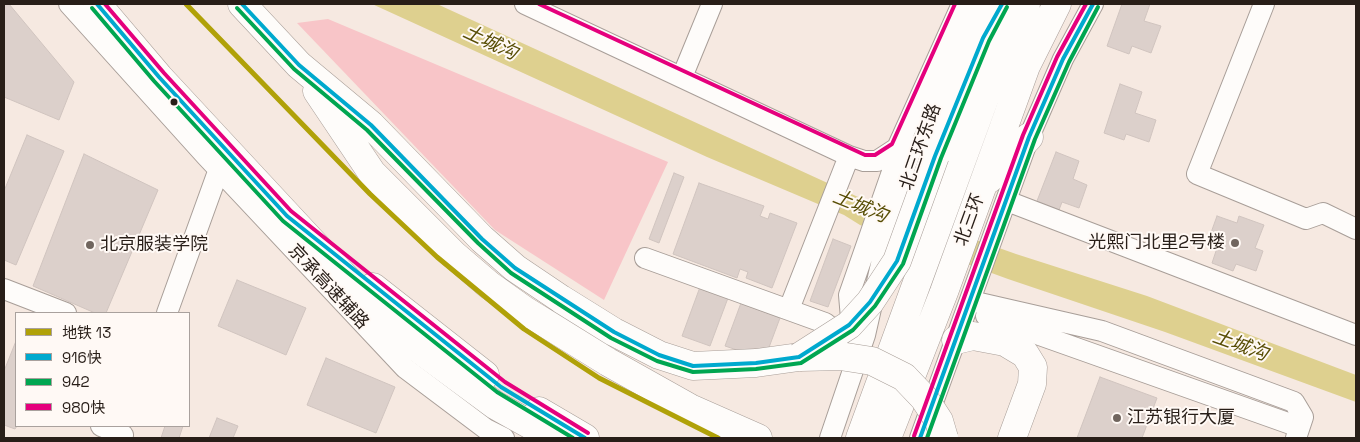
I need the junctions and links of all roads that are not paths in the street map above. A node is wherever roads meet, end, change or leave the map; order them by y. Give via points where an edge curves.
1 (69, 4) edge
2 (97, 4) edge
3 (242, 4) edge
4 (525, 4) edge
5 (712, 4) edge
6 (962, 4) edge
7 (979, 4) edge
8 (1002, 4) edge
9 (1026, 4) edge
10 (1058, 4) edge
11 (1093, 4) edge
12 (1264, 4) edge
13 (299, 66) junction
14 (159, 77) junction
15 (682, 78) junction
16 (940, 92) junction
17 (1030, 137) junction
18 (212, 163) junction
19 (845, 164) junction
20 (983, 185) junction
21 (1005, 208) junction
22 (287, 216) junction
23 (1356, 229) edge
24 (875, 248) junction
25 (646, 258) dead end
26 (4, 289) edge
27 (971, 299) junction
28 (789, 310) junction
29 (63, 312) edge
30 (167, 312) edge
31 (1356, 335) edge
32 (956, 340) junction
33 (853, 347) junction
34 (799, 357) junction
35 (847, 392) junction
36 (104, 427) edge
37 (123, 433) edge
38 (1298, 433) edge
39 (869, 437) edge
40 (504, 438) edge
41 (554, 438) edge
42 (585, 438) edge
43 (758, 438) edge
44 (830, 438) edge
45 (920, 438) edge
46 (944, 438) edge
47 (1012, 438) edge

1 - 18 street, 京承高速辅路
2 - 14 highway
3 - 13 highway
4 - 15 street
5 - 15 street
6 - 19 street via 897,148 877,162
7 - 16 street, 北三环东路
8 - 34 highway, bridge via 983,38 934,156 897,260 870,302 849,324
9 - 39 highway, 北三环 via 1000,56 956,172 917,282
10 - 20 highway, 北三环 via 1026,66
11 - 17 street via 1063,59
12 - 23 street via 1197,174 1306,219 1323,213
13 - 34 highway via 370,125 482,239 515,268 614,332 659,355 693,366
13 - 43 highway via 372,173 489,285 608,362 690,408
14 - 18 highway
14 - 22 highway
15 - 19 street
16 - 24 street, 北三环东路 via 909,183
16 - 24 street via 894,166
17 - 20 highway
17 - 21 street
18 - 30 street
18 - 40 street, 京承高速辅路 via 405,368 486,429
19 - 28 street
20 - 39 highway, 北三环 via 944,292
21 - 27 street
21 - 31 street
22 - 41 highway via 397,333 495,405
22 - 42 highway via 501,387
24 - 33 street via 849,295
24 - 35 street, 北三环东路 via 865,336
25 - 28 street
26 - 29 street
27 - 32 street
27 - 38 street
28 - 33 street via 824,323
32 - 45 street
32 - 47 highway via 973,336 1005,342 1025,354 1033,367 1032,384
33 - 35 street
34 - 46 highway, bridge via 840,356 872,361 904,377 924,398 939,421
35 - 44 street, 北三环东路
36 - 37 street

